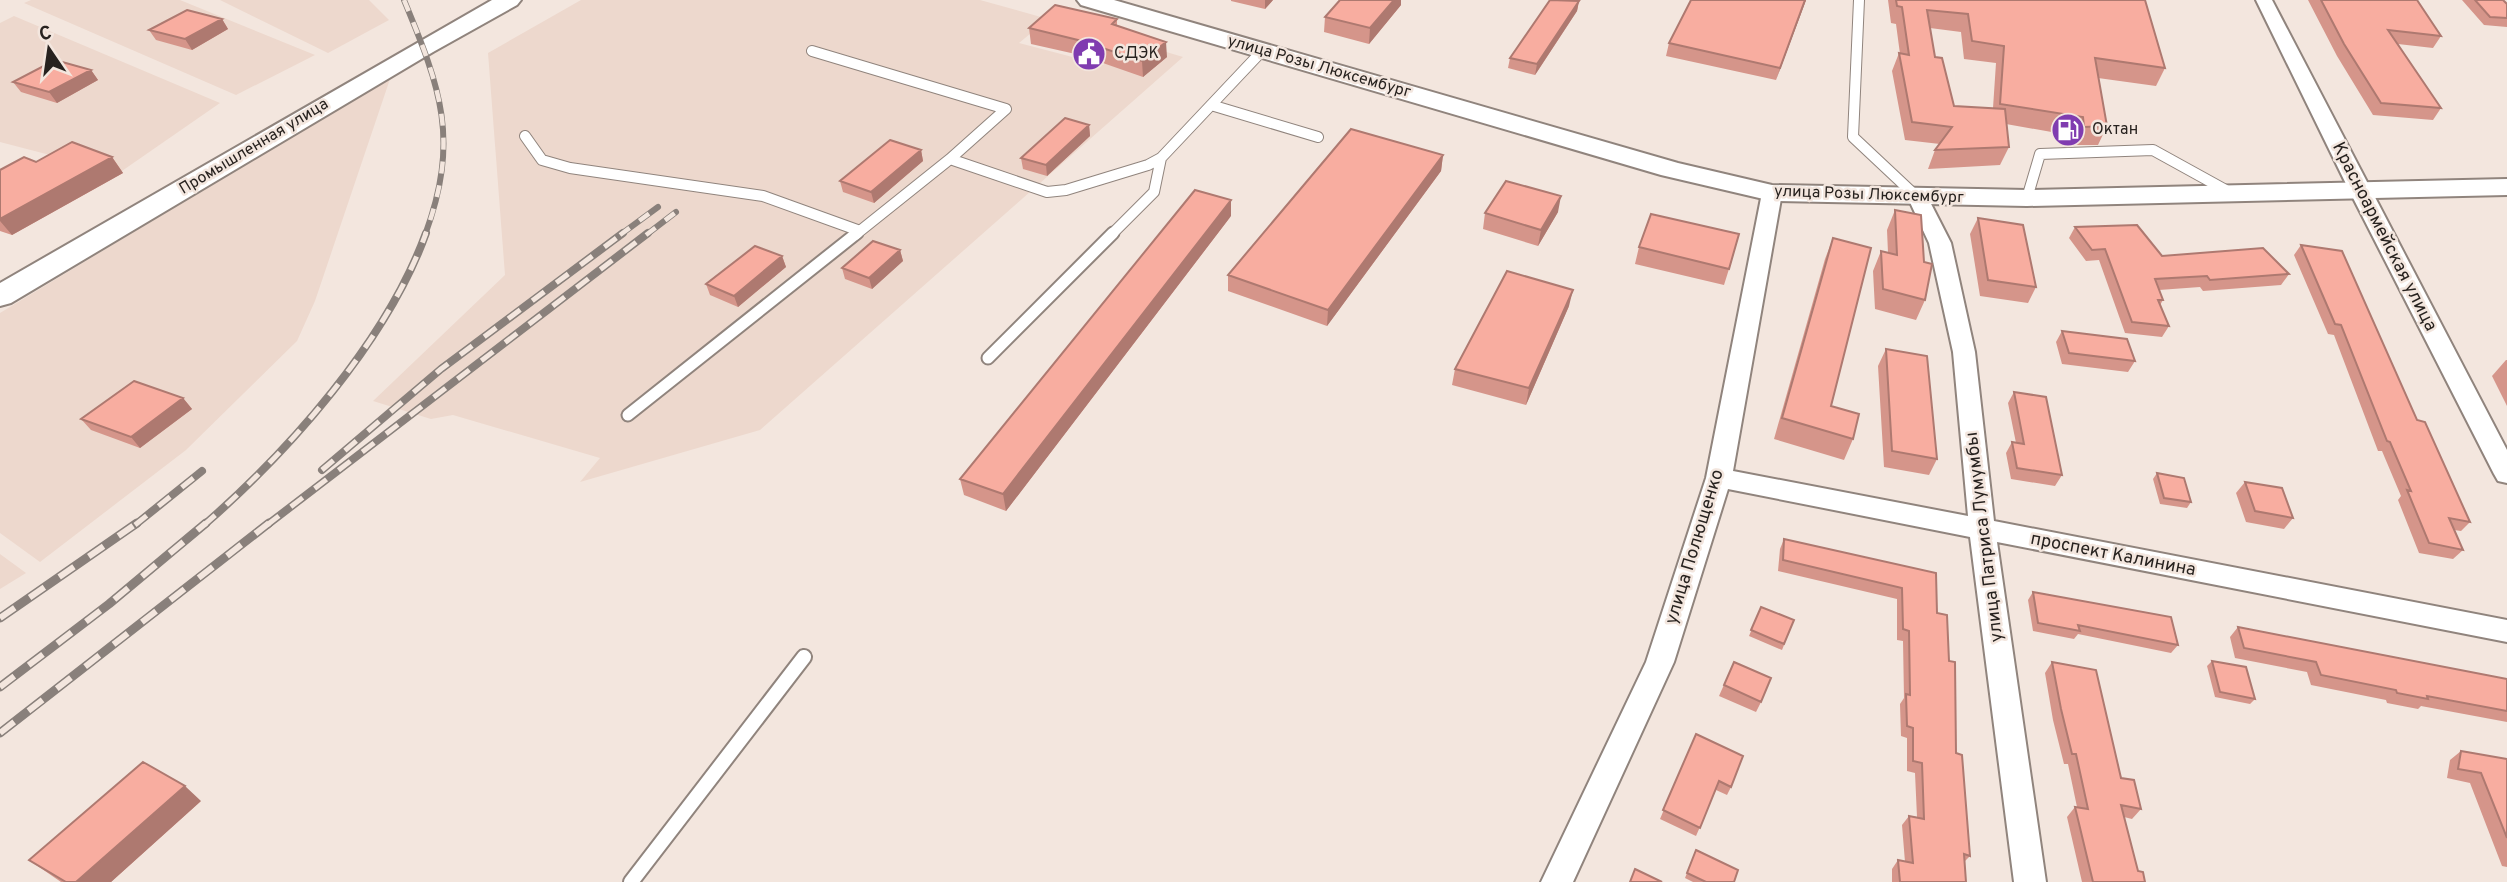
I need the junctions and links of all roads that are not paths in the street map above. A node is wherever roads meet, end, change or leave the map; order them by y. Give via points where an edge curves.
1 (509, 0) edge
2 (1089, 0) edge
3 (1859, 0) edge
4 (2264, 0) edge
5 (1263, 50) junction
6 (811, 51) dead end
7 (1211, 106) junction
8 (525, 136) dead end
9 (1318, 136) dead end
10 (1161, 158) junction
11 (950, 159) junction
12 (2507, 187) edge
13 (2359, 190) junction
14 (1772, 193) junction
15 (2232, 194) junction
16 (1918, 198) junction
17 (2027, 198) junction
18 (860, 231) junction
19 (0, 296) edge
20 (988, 358) dead end
21 (628, 415) dead end
22 (2507, 474) edge
23 (1719, 478) junction
24 (1982, 530) junction
25 (2507, 631) edge
26 (804, 656) dead end
27 (631, 882) edge
28 (1558, 882) edge
29 (2030, 882) edge

1 - 19 main road, Промышленная улица
2 - 5 main road, улица Розы Люксембург
3 - 16 lane via 1853,137
4 - 13 street, Красноармейская улица
5 - 7 lane
5 - 14 main road, улица Розы Люксембург via 1671,169
6 - 11 lane via 1006,109
7 - 9 lane
7 - 10 lane
8 - 18 lane via 542,160 561,166 763,196
10 - 11 lane via 1066,190 1047,192
10 - 20 lane via 1154,192
11 - 18 lane
12 - 13 main road, улица Розы Люксембург
13 - 15 main road, улица Розы Люксембург
13 - 22 street, Красноармейская улица
14 - 16 main road, улица Розы Люксембург
14 - 23 street, улица Полющенко
15 - 17 main road, улица Розы Люксембург
15 - 17 lane via 2153,150 2040,154
16 - 17 main road, улица Розы Люксембург
16 - 24 street, улица Патриса Лумумбы via 1940,243 1964,352
18 - 21 lane
23 - 24 street, проспект Калинина
23 - 28 street, улица Полющенко via 1660,662
24 - 25 street, проспект Калинина
24 - 29 street, улица Патриса Лумумбы
26 - 27 lane

